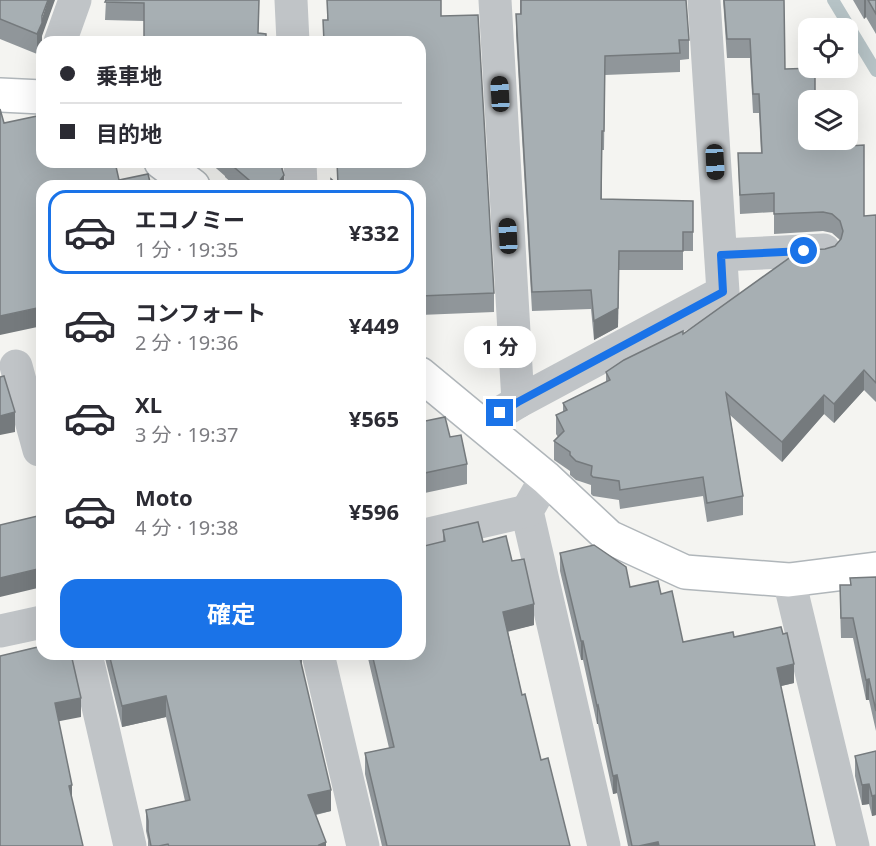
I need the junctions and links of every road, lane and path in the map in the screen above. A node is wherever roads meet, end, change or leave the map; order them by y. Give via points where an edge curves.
1 (75, 0) edge
2 (291, 0) edge
3 (495, 0) edge
4 (704, 0) edge
5 (62, 36) edge
6 (293, 36) edge
7 (36, 94) edge
8 (0, 95) edge
9 (168, 168) edge
10 (185, 180) edge
11 (825, 250) edge
12 (721, 255) junction
13 (19, 365) edge
14 (426, 379) edge
15 (518, 402) junction
16 (482, 424) junction
17 (36, 437) edge
18 (546, 478) junction
19 (527, 511) junction
20 (426, 535) edge
21 (876, 569) edge
22 (789, 580) junction
23 (36, 623) edge
24 (0, 632) edge
25 (87, 660) edge
26 (319, 660) edge
27 (130, 846) edge
28 (363, 846) edge
29 (604, 846) edge
30 (853, 846) edge

1 - 5 street
2 - 6 street
3 - 15 street
4 - 12 street
7 - 8 street
9 - 10 street
11 - 12 street
12 - 15 street via 723,292
13 - 17 street
14 - 16 street
15 - 16 street
16 - 18 street
18 - 19 street
18 - 22 street via 609,537 685,572
19 - 20 street
19 - 29 street
21 - 22 street
22 - 30 street
23 - 24 street
25 - 27 street
26 - 28 street

